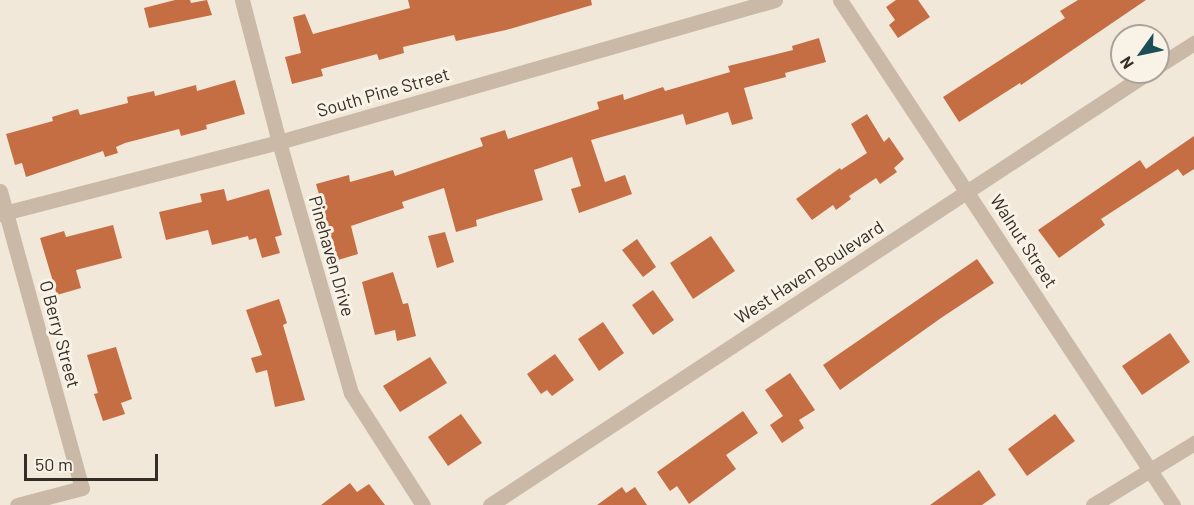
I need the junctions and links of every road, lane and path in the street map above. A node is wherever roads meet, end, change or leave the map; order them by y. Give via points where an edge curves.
1 (242, 0) edge
2 (775, 0) edge
3 (840, 0) edge
4 (1193, 45) edge
5 (1170, 59) edge
6 (1131, 84) edge
7 (279, 142) junction
8 (0, 190) edge
9 (968, 190) junction
10 (3, 213) edge
11 (1194, 442) edge
12 (1149, 468) junction
13 (17, 505) edge
14 (423, 505) edge
15 (490, 505) edge
16 (1093, 505) edge
17 (1173, 505) edge

1 - 7 street, Pinehaven Drive
2 - 7 street, South Pine Street
3 - 9 street, Walnut Street
4 - 5 street
6 - 9 street, West Haven Boulevard
7 - 10 street, South Pine Street
7 - 14 street, Pinehaven Drive via 351,393
8 - 10 street, O Berry Street
9 - 12 street, Walnut Street
9 - 15 street, West Haven Boulevard
10 - 13 street, O Berry Street via 82,488
11 - 12 street
12 - 16 street
12 - 17 street, Walnut Street

